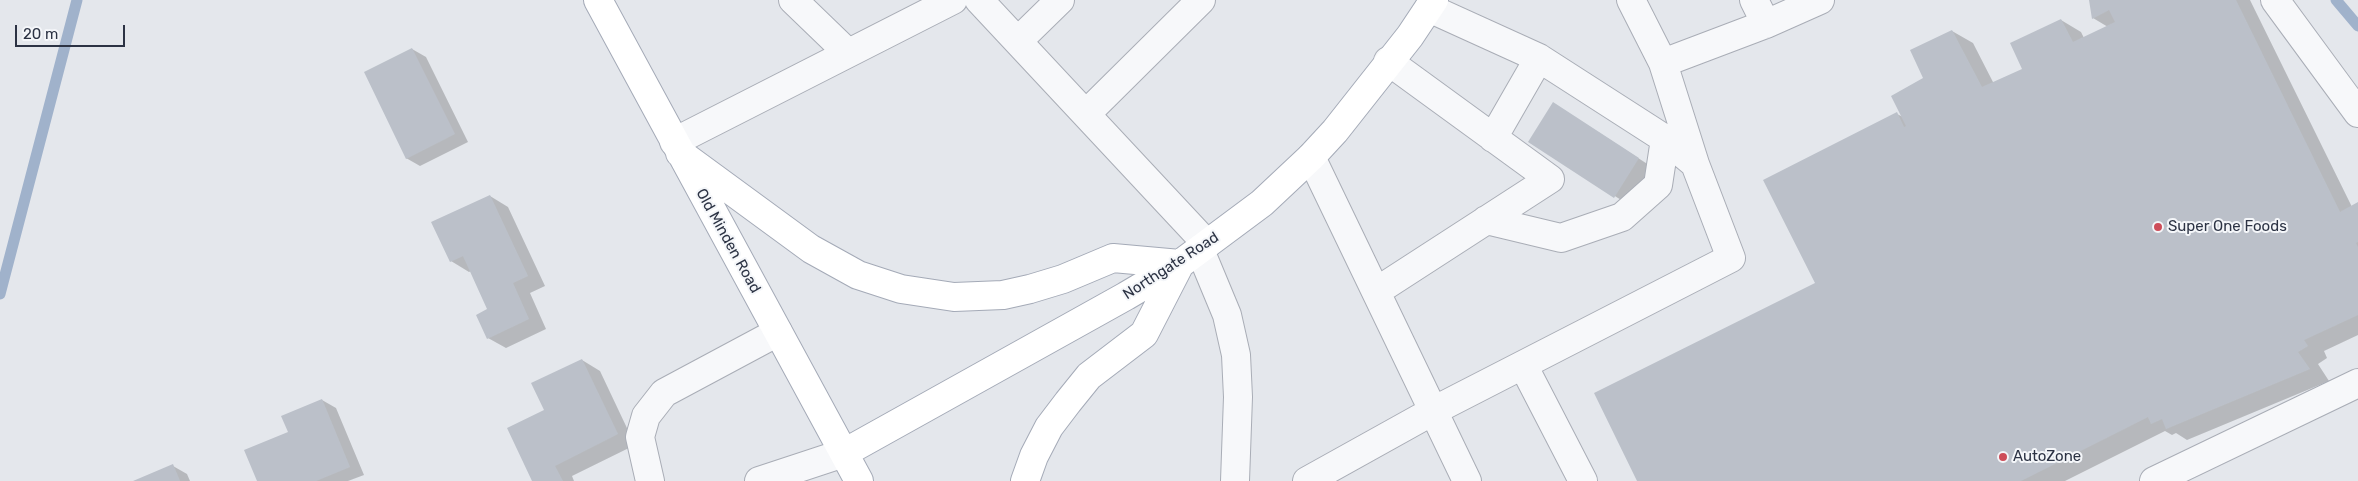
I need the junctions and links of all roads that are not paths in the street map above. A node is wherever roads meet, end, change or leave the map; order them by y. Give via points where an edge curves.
1 (598, 0) edge
2 (793, 0) edge
3 (953, 0) edge
4 (979, 0) edge
5 (1060, 0) edge
6 (1201, 0) edge
7 (1631, 0) edge
8 (1754, 0) edge
9 (1820, 0) edge
10 (2275, 0) edge
11 (1431, 4) edge
12 (1766, 24) junction
13 (1018, 41) junction
14 (848, 53) junction
15 (1539, 58) junction
16 (1388, 61) junction
17 (1663, 63) junction
18 (1086, 114) junction
19 (2358, 114) edge
20 (1493, 138) junction
21 (1665, 139) junction
22 (677, 147) junction
23 (1311, 157) junction
24 (1695, 164) junction
25 (1486, 220) junction
26 (1196, 252) junction
27 (1377, 291) junction
28 (778, 332) junction
29 (1523, 365) junction
30 (2358, 383) edge
31 (1433, 411) junction
32 (844, 453) junction
33 (646, 480) edge
34 (759, 481) edge
35 (859, 481) edge
36 (1024, 481) edge
37 (1234, 481) edge
38 (1307, 481) edge
39 (1467, 481) edge
40 (1583, 481) edge
41 (2154, 481) edge

1 - 22 main road, Old Minden Road
2 - 14 street
3 - 14 street
4 - 13 street
5 - 13 street
6 - 18 street
7 - 17 street
8 - 12 street
9 - 12 street
10 - 19 street
11 - 15 street
11 - 16 main road, Northgate Road via 1410,36
12 - 17 street
13 - 18 street
14 - 22 street
15 - 20 street
15 - 21 street
16 - 20 street
16 - 23 main road, Northgate Road via 1357,104
17 - 24 street
18 - 26 street
20 - 25 street via 1550,179
21 - 24 street
21 - 25 street via 1658,185 1622,217 1561,238
22 - 26 main road via 811,249 858,275 901,289 954,297 1003,295 1063,279 1113,258
22 - 28 main road, Old Minden Road
23 - 26 main road, Northgate Road via 1262,203
23 - 27 street
24 - 29 street via 1731,258
25 - 27 street
26 - 32 main road, Northgate Road via 1126,296
26 - 36 main road via 1144,334 1090,376 1049,427
26 - 37 street via 1228,315 1236,355 1238,397
27 - 31 street
28 - 32 main road, Old Minden Road
28 - 33 street via 664,393 646,416 640,437
29 - 31 street
29 - 40 street
30 - 41 street
31 - 38 street
31 - 39 street
32 - 34 street
32 - 35 main road, Old Minden Road

